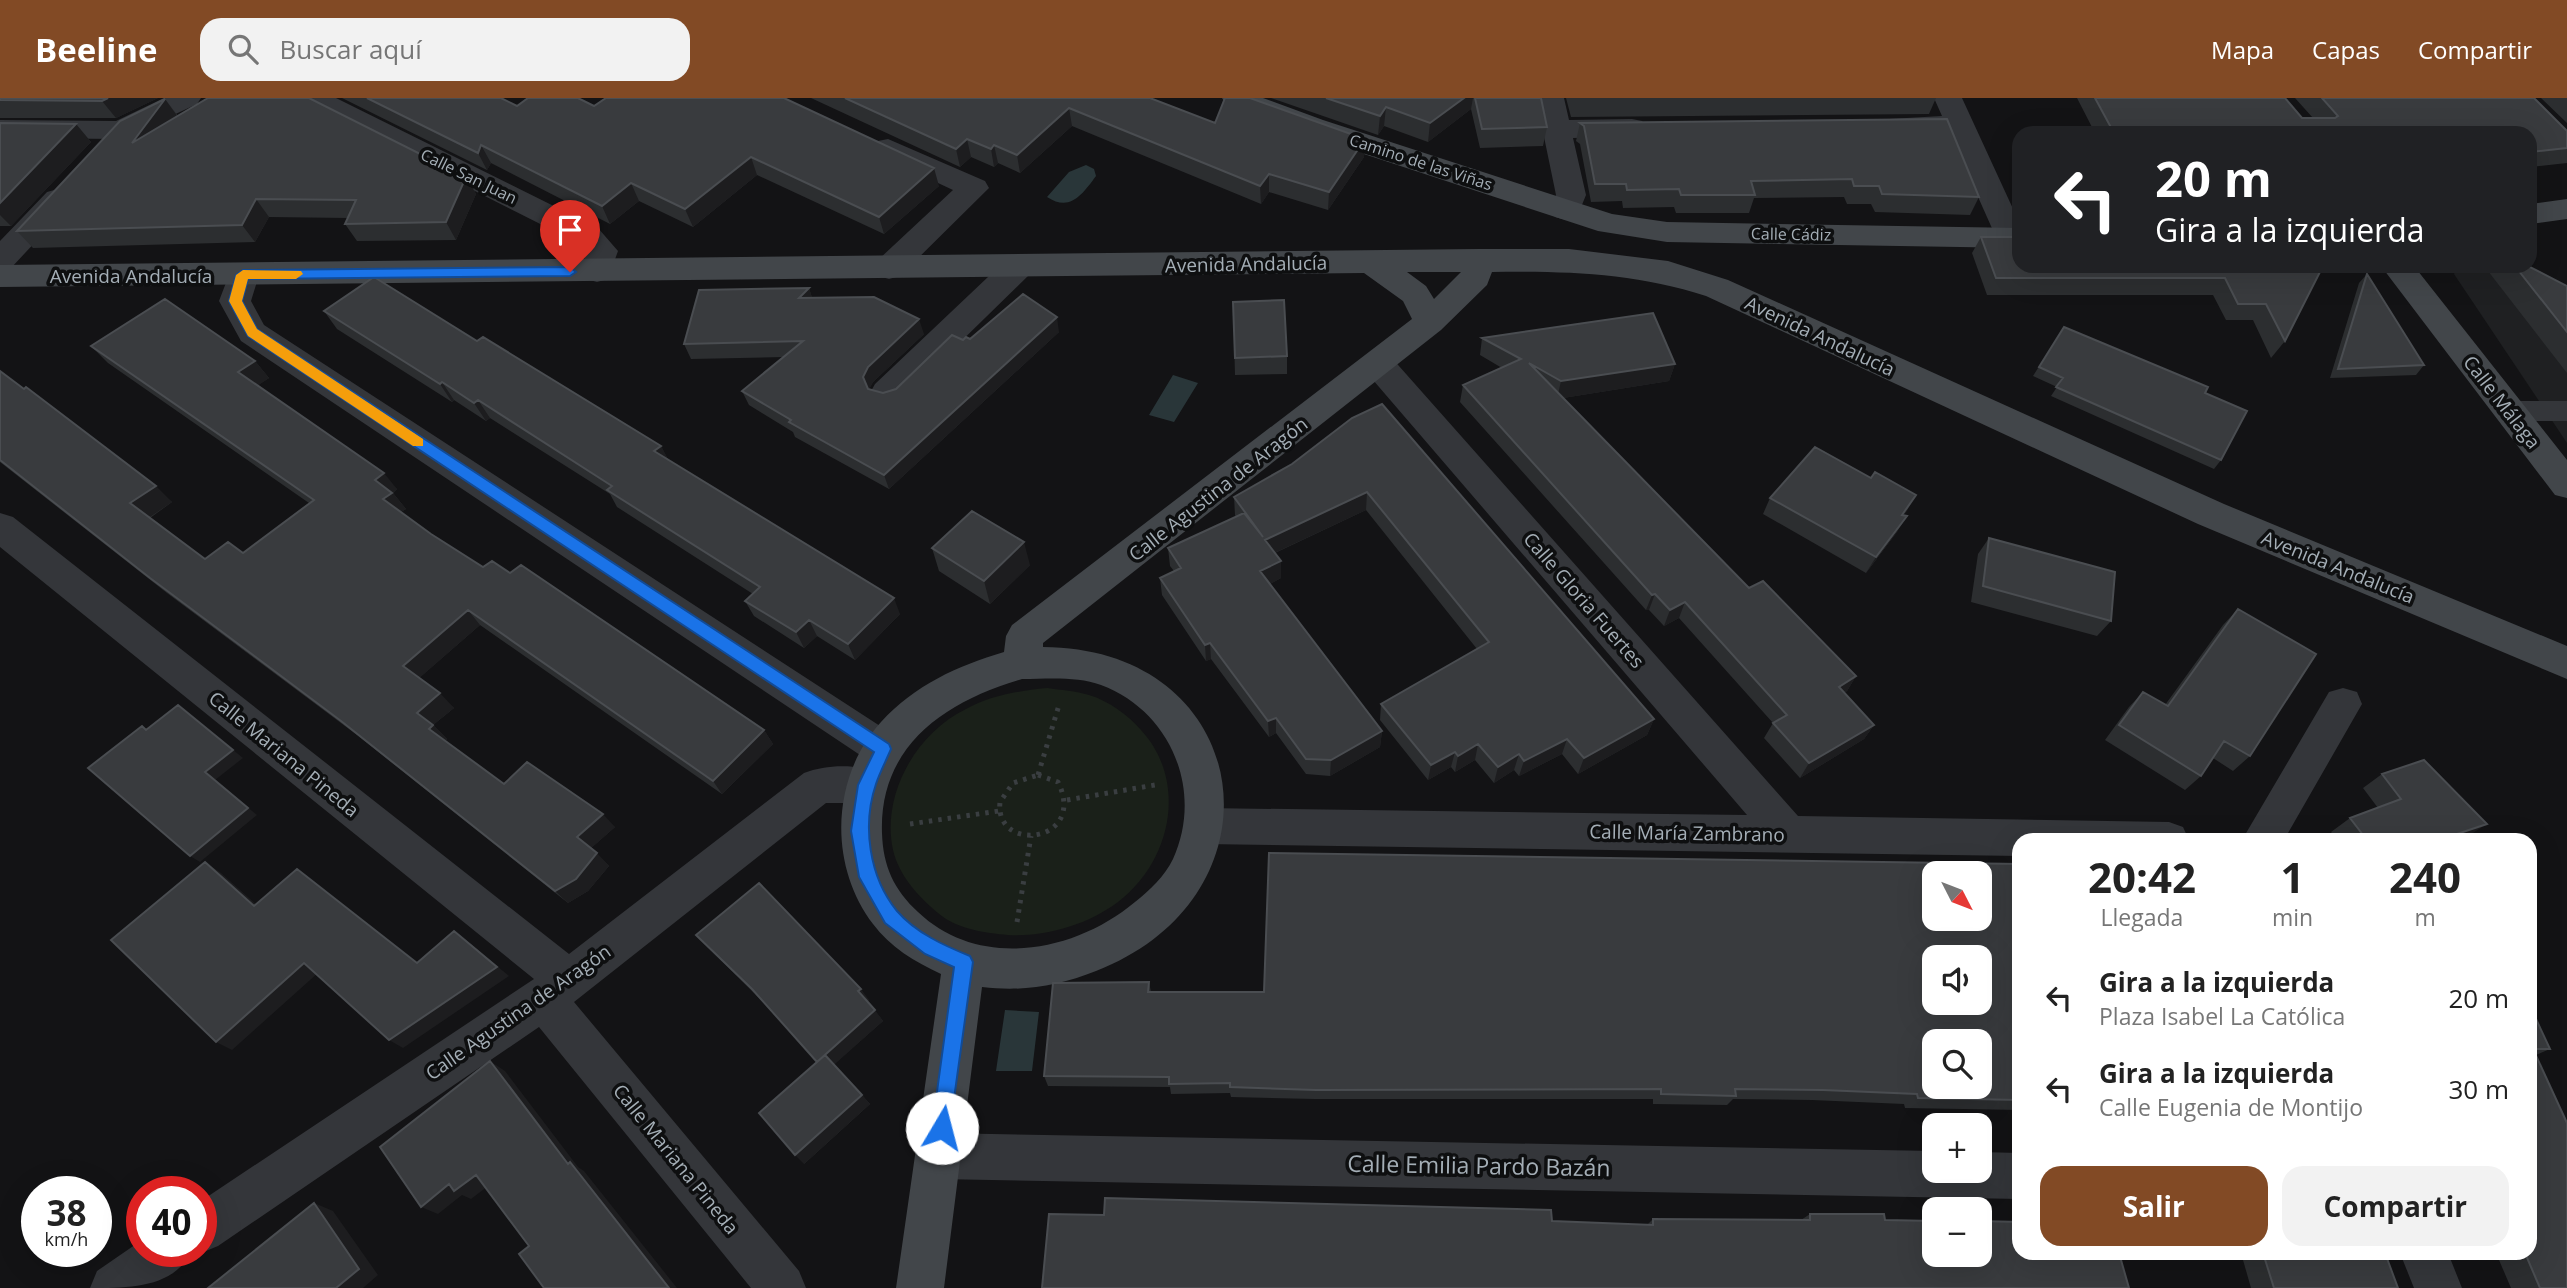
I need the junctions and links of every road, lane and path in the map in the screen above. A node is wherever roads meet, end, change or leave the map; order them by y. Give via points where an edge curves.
1 (187, 98) edge
2 (313, 98) edge
3 (1236, 98) edge
4 (1550, 98) edge
5 (1948, 98) edge
6 (1960, 125) junction
7 (1877, 126) edge
8 (1655, 128) edge
9 (0, 129) edge
10 (1557, 129) junction
11 (122, 130) junction
12 (865, 137) edge
13 (2567, 209) edge
14 (1566, 210) junction
15 (2537, 213) edge
16 (1609, 224) junction
17 (2012, 231) edge
18 (1734, 233) junction
19 (2012, 237) edge
20 (0, 260) edge
21 (1478, 260) junction
22 (1517, 260) junction
23 (1372, 263) junction
24 (1018, 267) junction
25 (889, 268) junction
26 (597, 271) junction
27 (1668, 272) junction
28 (2402, 273) edge
29 (2431, 273) edge
30 (243, 275) junction
31 (0, 276) edge
32 (1717, 288) junction
33 (2438, 319) junction
34 (1430, 323) junction
35 (1379, 365) junction
36 (887, 393) edge
37 (2509, 411) junction
38 (2567, 411) edge
39 (2567, 485) edge
40 (0, 527) edge
41 (2520, 642) junction
42 (2567, 642) edge
43 (1022, 663) junction
44 (1072, 663) junction
45 (2567, 663) edge
46 (2343, 704) dead end
47 (875, 767) junction
48 (1038, 775) junction
49 (1204, 777) junction
50 (1067, 800) junction
51 (999, 811) junction
52 (1205, 826) junction
53 (860, 831) junction
54 (2266, 833) edge
55 (1789, 835) junction
56 (1031, 836) junction
57 (2012, 838) edge
58 (964, 962) junction
59 (1010, 970) junction
60 (556, 989) junction
61 (938, 1156) junction
62 (2012, 1176) edge
63 (217, 1218) edge
64 (2427, 1260) edge
65 (145, 1267) edge
66 (114, 1288) edge
67 (782, 1288) edge
68 (920, 1288) edge
69 (2438, 1288) edge

1 - 11 street
2 - 26 street, Calle San Juan via 587,234 602,251
3 - 14 street, Camino de las Viñas
4 - 10 street
5 - 6 street
6 - 7 street
6 - 17 street
8 - 10 street
9 - 11 street
10 - 14 street via 1571,195
11 - 20 street
12 - 25 street via 974,188
13 - 15 street
14 - 16 street, Calle Cádiz
14 - 22 street via 1553,240
16 - 18 street, Calle Cádiz via 1667,232
16 - 27 street
18 - 19 street, Calle Cádiz
18 - 32 street via 1707,243 1700,252 1705,273
21 - 22 street, Avenida Andalucía
21 - 23 street, Avenida Andalucía
21 - 34 street, Calle Agustina de Aragón via 1476,277
22 - 27 street, Avenida Andalucía via 1570,260
23 - 24 street, Avenida Andalucía
23 - 34 street via 1416,294
24 - 25 street, Avenida Andalucía
24 - 36 street
25 - 26 street, Avenida Andalucía
26 - 30 street, Avenida Andalucía
27 - 32 street, Avenida Andalucía
28 - 33 street, Calle Málaga
29 - 33 street, Calle Málaga
30 - 31 street, Avenida Andalucía
30 - 47 street via 235,301 252,333
32 - 41 street, Avenida Andalucía via 2211,514
33 - 37 street, Calle Málaga
34 - 35 street, Calle Agustina de Aragón
35 - 43 street, Calle Agustina de Aragón via 1026,636
35 - 55 street, Calle Gloria Fuertes
37 - 38 lane
37 - 39 street, Calle Málaga
40 - 60 street, Calle Mariana Pineda
41 - 42 street
41 - 45 street, Avenida Andalucía
43 - 44 street
43 - 47 street via 969,678 922,707
44 - 48 path
44 - 49 street via 1114,673 1151,693 1180,721 1199,756
46 - 54 street
47 - 53 street
47 - 60 street, Calle Agustina de Aragón via 818,785
48 - 50 path via 1058,782
48 - 51 path via 1009,785
49 - 50 path
49 - 52 street
50 - 56 path via 1066,811 1053,828
51 - 53 path
51 - 56 path via 1012,832
52 - 55 street, Calle María Zambrano
52 - 59 street via 1190,868 1160,909 1116,942 1066,964
53 - 58 street via 868,877 892,917 931,948
55 - 57 street, Calle María Zambrano
56 - 59 path
58 - 59 street
58 - 61 street
60 - 63 street, Calle Agustina de Aragón
60 - 67 street, Calle Mariana Pineda
61 - 62 street, Calle Emilia Pardo Bazán
61 - 68 street
64 - 69 street
65 - 66 street

